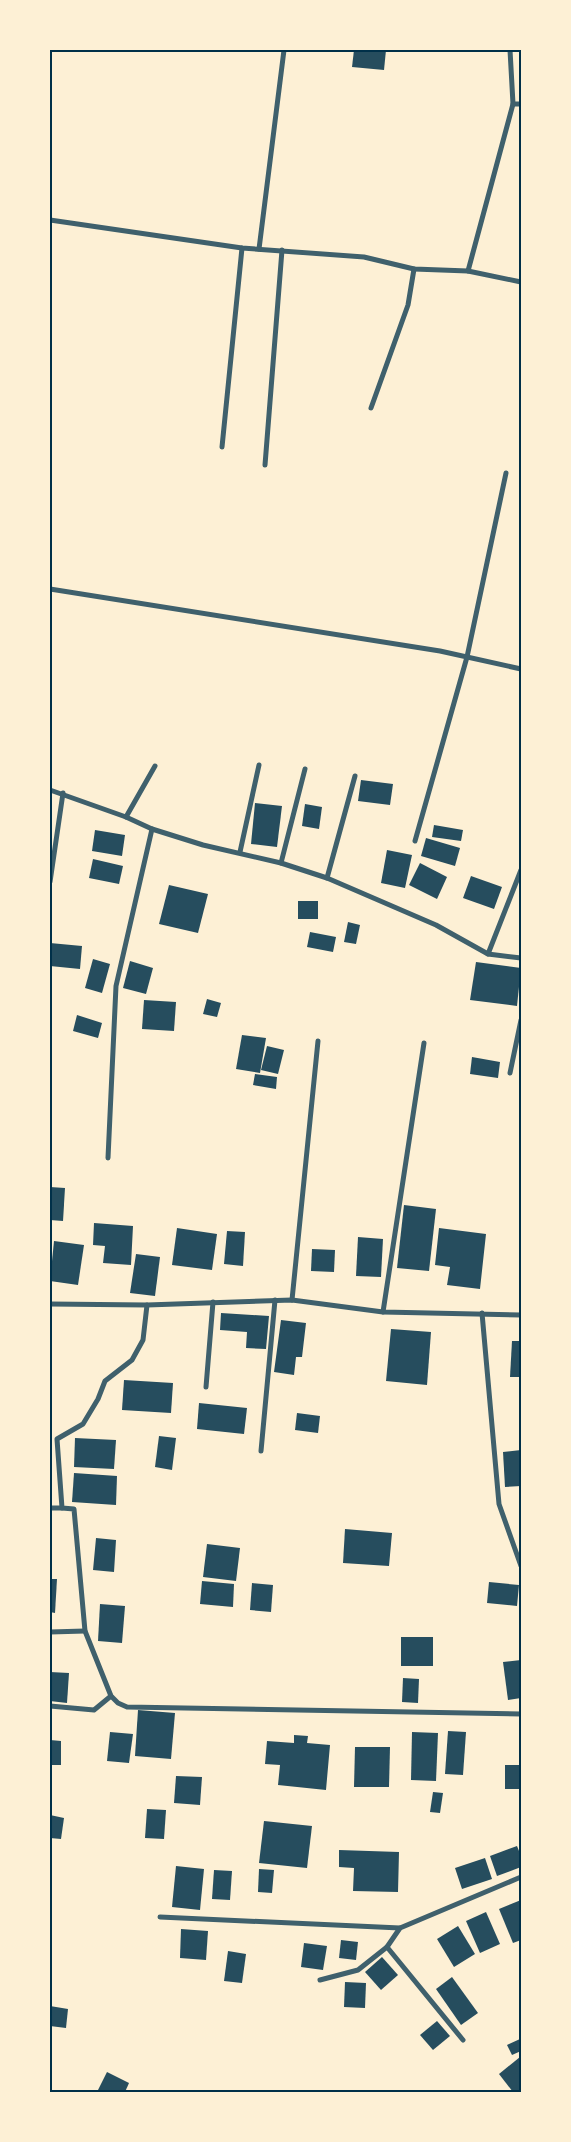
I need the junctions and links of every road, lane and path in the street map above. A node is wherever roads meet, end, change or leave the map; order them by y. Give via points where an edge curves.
1 (284, 50) edge
2 (510, 50) edge
3 (513, 104) junction
4 (521, 104) edge
5 (50, 220) edge
6 (242, 248) junction
7 (259, 249) junction
8 (282, 250) junction
9 (414, 269) junction
10 (468, 271) junction
11 (521, 282) edge
12 (371, 408) dead end
13 (222, 447) dead end
14 (265, 465) dead end
15 (506, 473) dead end
16 (50, 588) edge
17 (467, 657) junction
18 (521, 668) edge
19 (259, 765) dead end
20 (155, 766) dead end
21 (305, 769) dead end
22 (355, 776) dead end
23 (50, 790) edge
24 (63, 794) junction
25 (126, 817) junction
26 (152, 829) junction
27 (415, 841) dead end
28 (240, 852) junction
29 (281, 863) junction
30 (51, 864) edge
31 (521, 870) edge
32 (327, 878) junction
33 (50, 882) edge
34 (488, 954) junction
35 (521, 958) edge
36 (521, 1020) edge
37 (318, 1041) dead end
38 (424, 1043) dead end
39 (510, 1073) dead end
40 (108, 1158) dead end
41 (275, 1300) junction
42 (292, 1300) junction
43 (213, 1302) junction
44 (50, 1304) edge
45 (147, 1305) junction
46 (383, 1312) junction
47 (482, 1313) junction
48 (521, 1315) edge
49 (206, 1387) dead end
50 (57, 1439) junction
51 (50, 1440) edge
52 (261, 1451) dead end
53 (50, 1508) edge
54 (62, 1508) junction
55 (521, 1566) edge
56 (85, 1631) junction
57 (50, 1632) edge
58 (111, 1696) junction
59 (50, 1706) edge
60 (521, 1714) edge
61 (521, 1877) edge
62 (160, 1916) dead end
63 (400, 1928) junction
64 (387, 1947) junction
65 (320, 1980) dead end
66 (463, 2040) dead end

1 - 7 street
2 - 3 street
3 - 4 street
3 - 10 street
5 - 6 street
6 - 7 street
6 - 13 street
7 - 8 street
8 - 9 street via 364,258
8 - 14 street
9 - 10 street
9 - 12 street via 408,305
10 - 11 street
15 - 17 street
16 - 17 street
17 - 18 street
17 - 27 street
19 - 28 street
20 - 25 street
21 - 29 street
22 - 32 street
23 - 24 street
24 - 25 street
24 - 30 street
25 - 26 street
26 - 28 street via 203,845
26 - 40 street via 116,986
28 - 29 street
29 - 32 street
30 - 33 street
31 - 34 street
32 - 34 street via 436,925
34 - 35 street
36 - 39 street
37 - 42 street
38 - 46 street
41 - 42 street
41 - 43 street
41 - 52 street
42 - 46 street
43 - 45 street
43 - 49 street
44 - 45 street
45 - 50 street via 143,1340 132,1360 105,1380 83,1424
46 - 47 street
47 - 48 street
47 - 55 street via 499,1504
50 - 51 street
50 - 54 street
53 - 54 street
54 - 56 street via 74,1510
56 - 57 street
56 - 58 street
58 - 59 street via 94,1710
58 - 60 street via 127,1708
61 - 63 street
62 - 63 street
63 - 64 street
64 - 65 street via 358,1970
64 - 66 street

